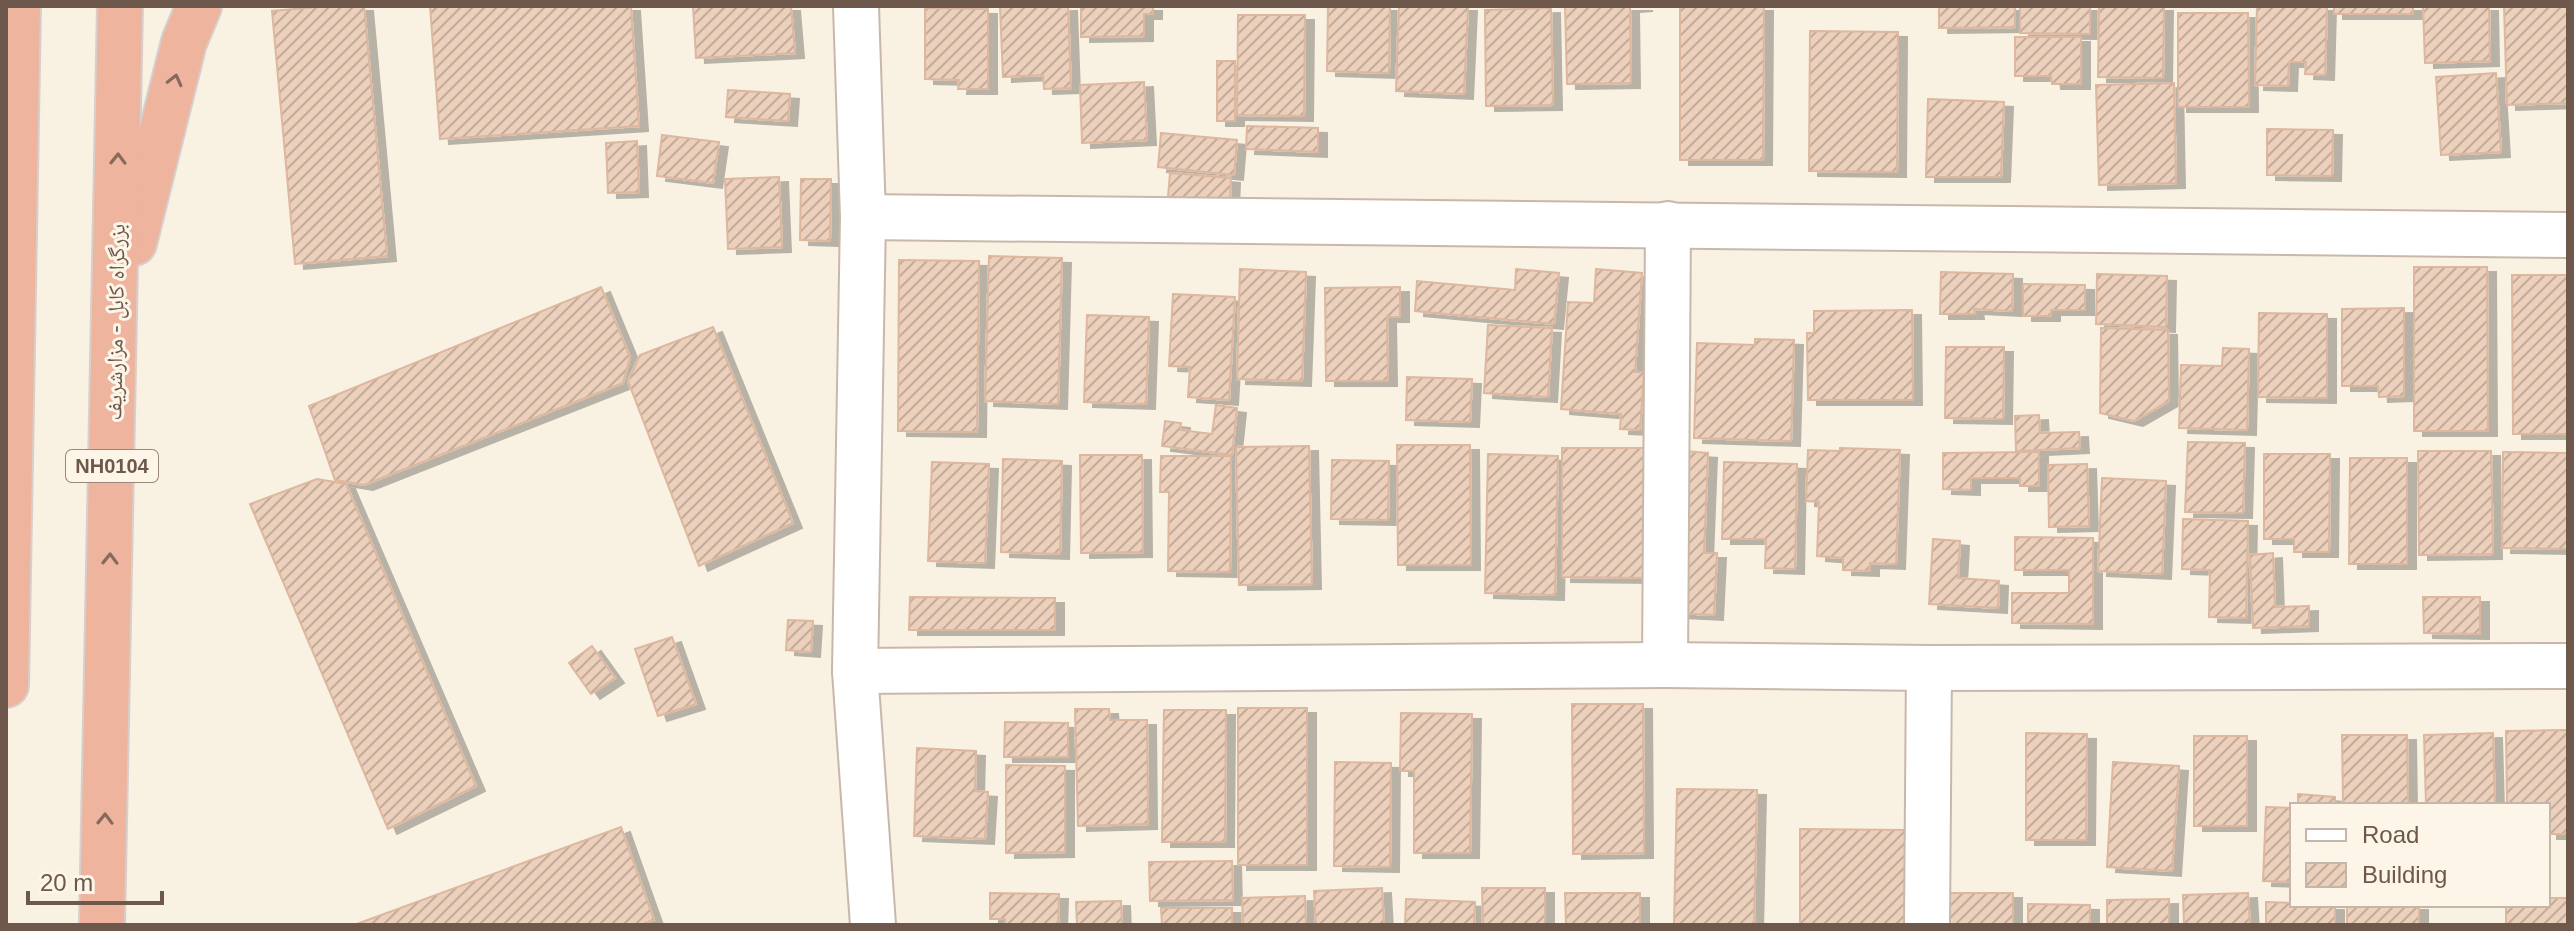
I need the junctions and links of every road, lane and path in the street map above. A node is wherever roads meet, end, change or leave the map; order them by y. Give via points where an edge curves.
1 (18, 6) edge
2 (120, 6) edge
3 (199, 6) edge
4 (856, 6) edge
5 (863, 217) junction
6 (1668, 224) junction
7 (2568, 235) edge
8 (9, 304) edge
9 (115, 319) junction
10 (1665, 665) junction
11 (2568, 666) edge
12 (1929, 668) junction
13 (855, 671) junction
14 (6, 685) edge
15 (102, 925) edge
16 (873, 925) edge
17 (1927, 925) edge

1 - 8 highway
9 -> 2 highway, بزرگراه کابل - مزارشریف / NH0104
9 -> 3 highway via 184,42
4 - 5 street
5 - 6 street
5 - 13 street
6 - 7 street
6 - 10 street
8 - 14 highway
15 -> 9 highway, بزرگراه کابل - مزارشریف / NH0104
10 - 12 street
10 - 13 street
11 - 12 street
12 - 17 street
13 - 16 street

